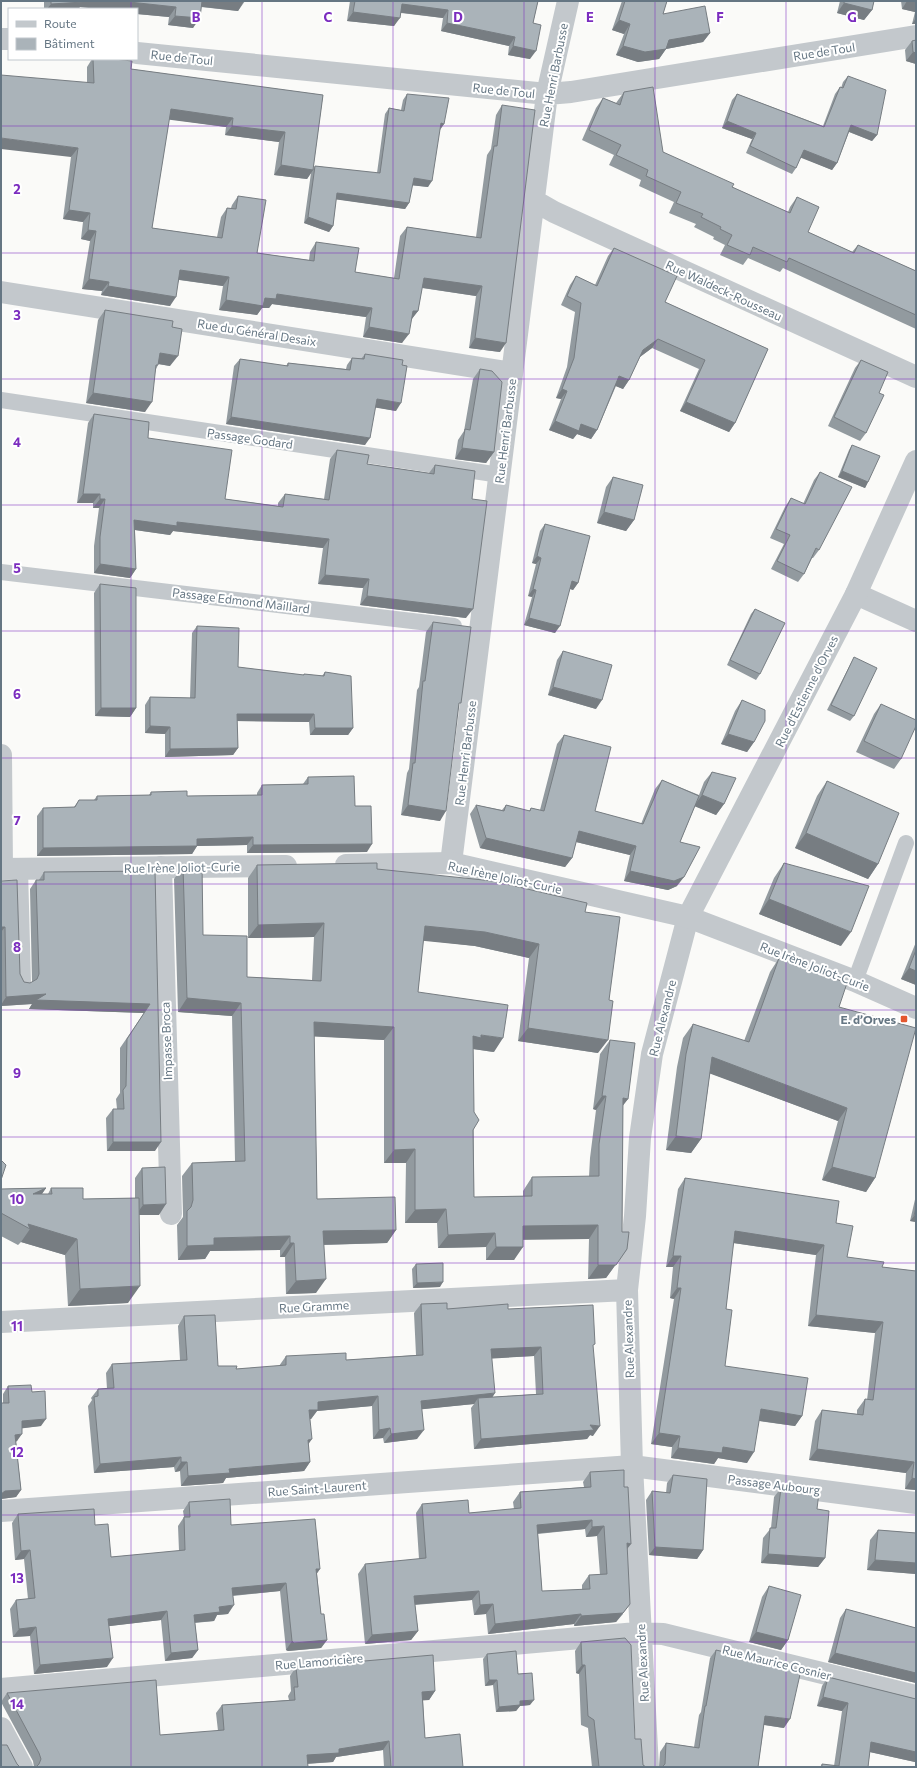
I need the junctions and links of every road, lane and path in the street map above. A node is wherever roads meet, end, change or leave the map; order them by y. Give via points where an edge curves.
1 (568, 1) edge
2 (916, 36) edge
3 (138, 52) edge
4 (547, 94) junction
5 (534, 200) junction
6 (1, 292) edge
7 (512, 373) junction
8 (916, 378) edge
9 (1, 400) edge
10 (916, 461) edge
11 (500, 475) junction
12 (1, 572) edge
13 (856, 594) junction
14 (916, 622) edge
15 (481, 629) junction
16 (1, 756) edge
17 (906, 843) dead end
18 (451, 863) junction
19 (304, 865) edge
20 (328, 865) edge
21 (160, 867) junction
22 (8, 869) edge
23 (688, 918) junction
24 (855, 981) junction
25 (23, 983) edge
26 (916, 1008) edge
27 (171, 1214) dead end
28 (627, 1290) junction
29 (1, 1322) edge
30 (632, 1466) junction
31 (916, 1503) edge
32 (1, 1511) edge
33 (638, 1633) junction
34 (1, 1689) edge
35 (916, 1696) edge
36 (1, 1728) edge
37 (22, 1767) edge
38 (648, 1767) edge

1 - 4 street, Rue Henri Barbusse
2 - 4 street, Rue de Toul
3 - 4 street, Rue de Toul
4 - 5 street, Rue Henri Barbusse
5 - 7 street, Rue Henri Barbusse
5 - 8 street, Rue Waldeck-Rousseau via 554,212
6 - 7 street, Rue du Général Desaix
7 - 11 street, Rue Henri Barbusse
9 - 11 lane, Passage Godard
10 - 13 street, Rue d'Estienne d'Orves
11 - 15 street, Rue Henri Barbusse
12 - 15 lane, Passage Edmond Maillard
13 - 14 street
13 - 23 street, Rue d'Estienne d'Orves
15 - 18 street, Rue Henri Barbusse
16 - 22 street
17 - 24 lane
18 - 20 street, Rue Irène Joliot-Curie
18 - 23 street, Rue Irène Joliot-Curie
19 - 21 street, Rue Irène Joliot-Curie
21 - 22 street, Rue Irène Joliot-Curie
21 - 27 street, Impasse Broca
22 - 25 lane
23 - 24 street, Rue Irène Joliot-Curie
23 - 28 street, Rue Alexandre via 652,1054 640,1144
24 - 26 street, Rue Irène Joliot-Curie
28 - 29 street, Rue Gramme
28 - 30 street, Rue Alexandre
30 - 31 street, Passage Aubourg
30 - 32 street, Rue Saint-Laurent
30 - 33 street, Rue Alexandre
33 - 34 street, Rue Lamoricière
33 - 35 street, Rue Maurice Cosnier via 663,1634
33 - 38 street, Rue Alexandre
36 - 37 street

